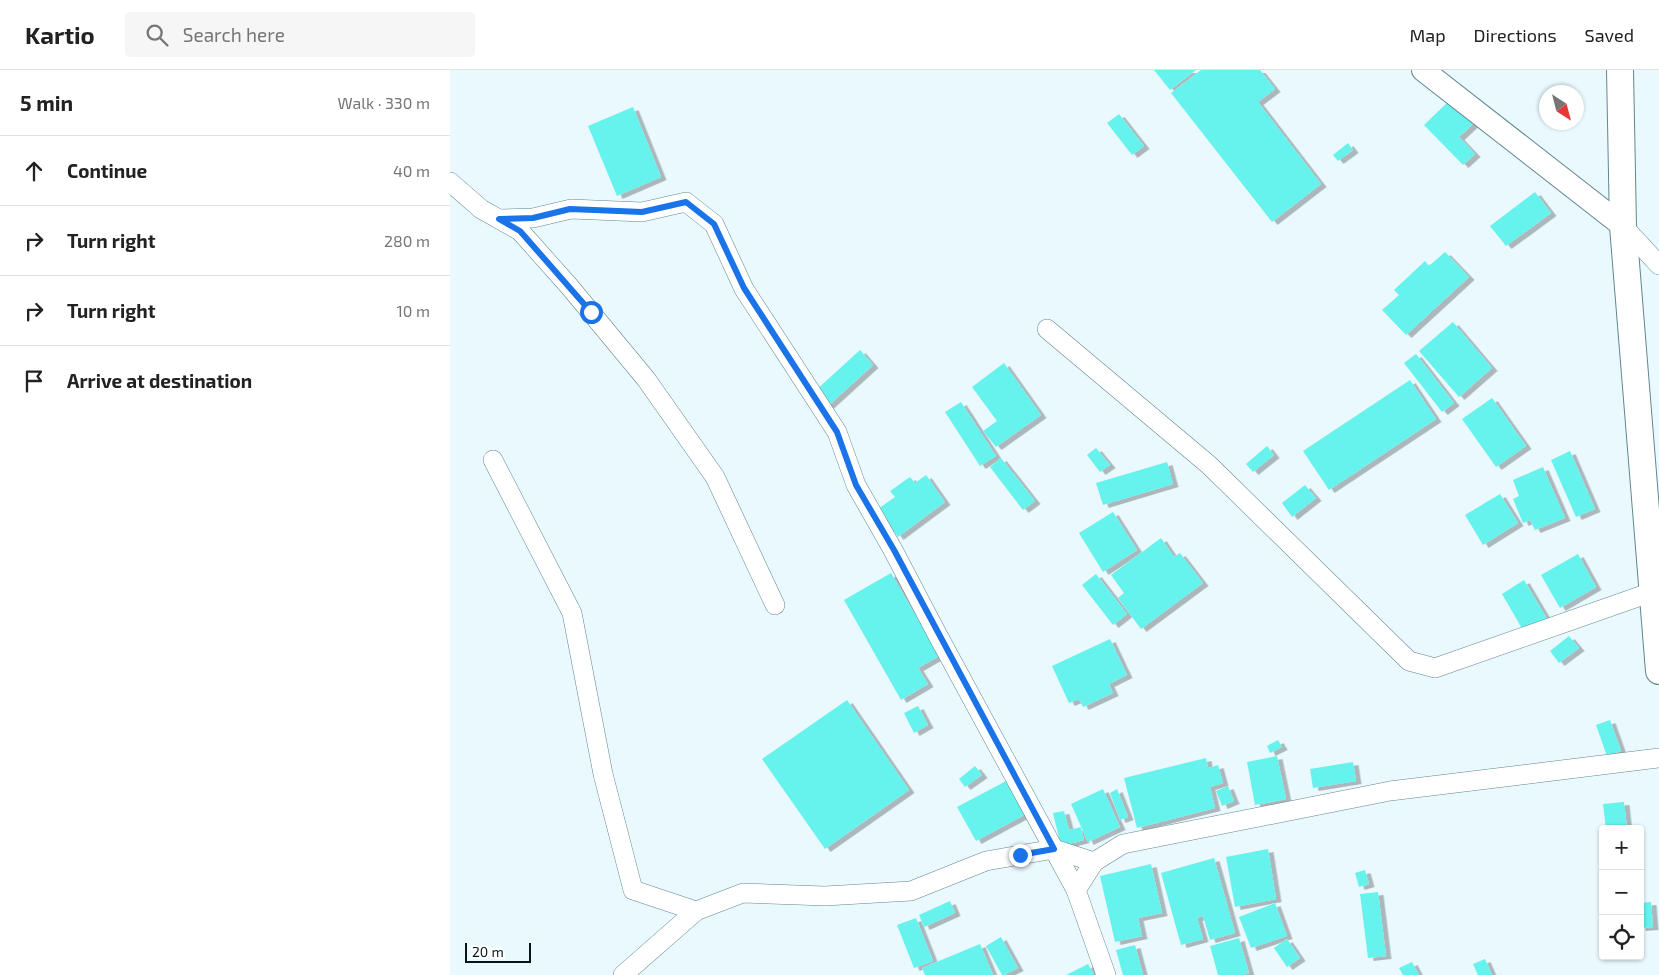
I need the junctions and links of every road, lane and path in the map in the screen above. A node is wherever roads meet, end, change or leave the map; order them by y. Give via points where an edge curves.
1 (1423, 70) edge
2 (1620, 70) edge
3 (450, 182) edge
4 (499, 219) junction
5 (1623, 226) junction
6 (1659, 265) edge
7 (1047, 329) dead end
8 (493, 460) dead end
9 (1652, 592) junction
10 (775, 605) dead end
11 (1659, 671) edge
12 (1659, 758) edge
13 (1054, 849) junction
14 (1094, 862) junction
15 (1076, 890) junction
16 (696, 911) junction
17 (623, 975) edge
18 (1106, 975) edge

1 - 5 street
2 - 5 main road
3 - 4 street via 481,209
4 - 10 street via 520,231 646,379 715,477
4 - 13 street via 533,218 570,209 642,212 686,202 714,224 744,288 837,432 856,485
5 - 6 street
5 - 9 main road
7 - 9 street via 1209,465 1409,661 1435,668
8 - 16 street via 572,613 603,774 633,890
9 - 11 main road
12 - 14 street via 1390,791 1123,844
13 - 14 street
13 - 15 street
13 - 16 street via 986,861 911,891 825,896 743,893
14 - 15 street
15 - 18 street
16 - 17 street

